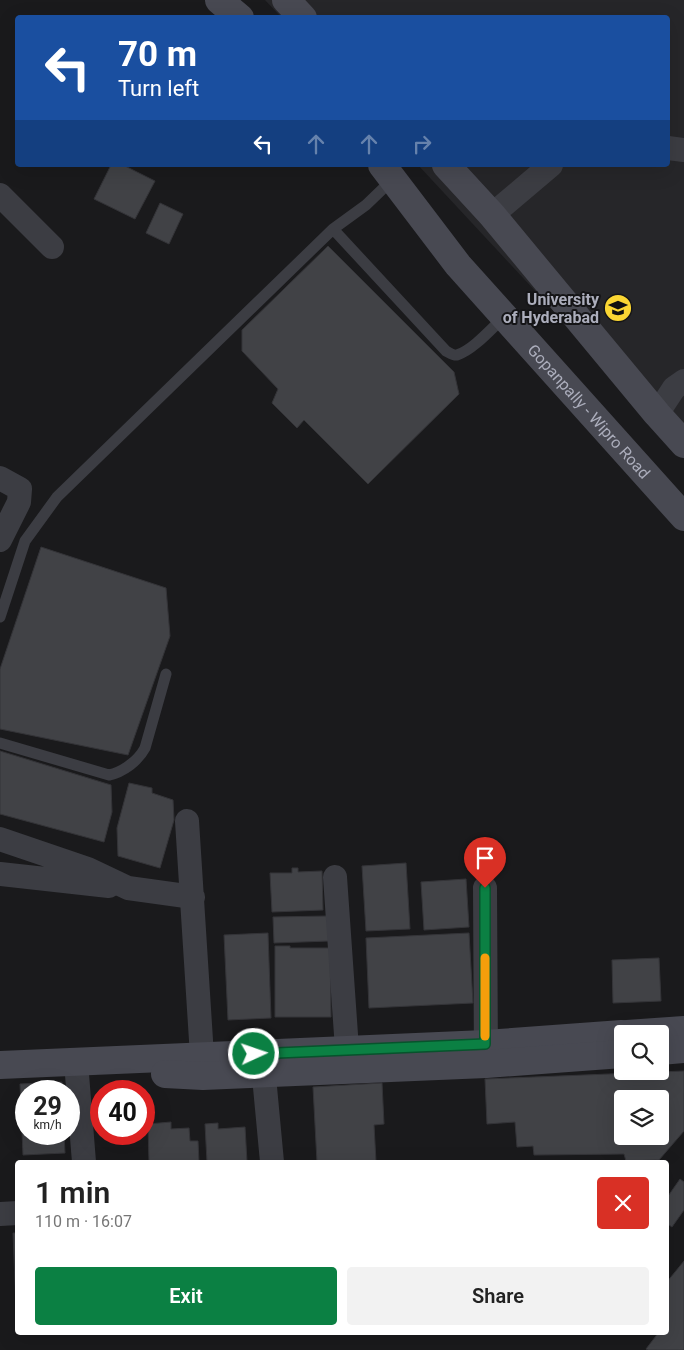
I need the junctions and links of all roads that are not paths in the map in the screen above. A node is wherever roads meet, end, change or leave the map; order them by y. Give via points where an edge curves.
1 (219, 0) edge
2 (286, 0) edge
3 (236, 15) edge
4 (300, 15) edge
5 (670, 148) edge
6 (684, 150) edge
7 (448, 167) edge
8 (549, 167) edge
9 (388, 172) edge
10 (0, 195) edge
11 (492, 215) junction
12 (333, 230) junction
13 (52, 247) dead end
14 (504, 317) junction
15 (684, 381) edge
16 (657, 414) junction
17 (684, 444) edge
18 (0, 478) edge
19 (684, 518) edge
20 (0, 540) edge
21 (0, 617) edge
22 (166, 674) dead end
23 (0, 743) edge
24 (187, 820) dead end
25 (0, 839) edge
26 (0, 874) edge
27 (335, 877) dead end
28 (128, 888) junction
29 (485, 888) dead end
30 (193, 897) junction
31 (684, 1030) edge
32 (669, 1031) edge
33 (614, 1035) edge
34 (347, 1049) junction
35 (684, 1049) edge
36 (669, 1050) edge
37 (486, 1054) junction
38 (614, 1054) edge
39 (202, 1056) junction
40 (263, 1063) junction
41 (0, 1065) edge
42 (76, 1066) junction
43 (0, 1074) edge
44 (84, 1160) edge
45 (272, 1160) edge
46 (0, 1214) edge
47 (15, 1214) edge

1 - 3 street
2 - 4 street
5 - 6 street
7 - 11 street
8 - 11 street
9 - 12 lane via 366,205
9 - 14 street, Gopanpally - Wipro Road via 458,265
10 - 13 street
11 - 16 street
12 - 14 lane via 446,351 457,355 471,347
12 - 21 lane via 57,497 25,541
14 - 19 street, Gopanpally - Wipro Road
15 - 16 street via 674,388
16 - 17 street
18 - 20 street via 20,489 19,502
22 - 23 lane via 145,748 118,773 109,775
24 - 30 street
25 - 28 street via 88,869
26 - 28 street
27 - 34 street
28 - 30 street
29 - 37 street
30 - 39 street
31 - 32 street
33 - 37 street
34 - 37 street
34 - 40 street
35 - 36 street
37 - 38 street
37 - 40 street
39 - 40 street
39 - 42 street
40 - 42 street via 203,1076
40 - 45 street
41 - 42 street
42 - 43 street
42 - 44 street
46 - 47 street

